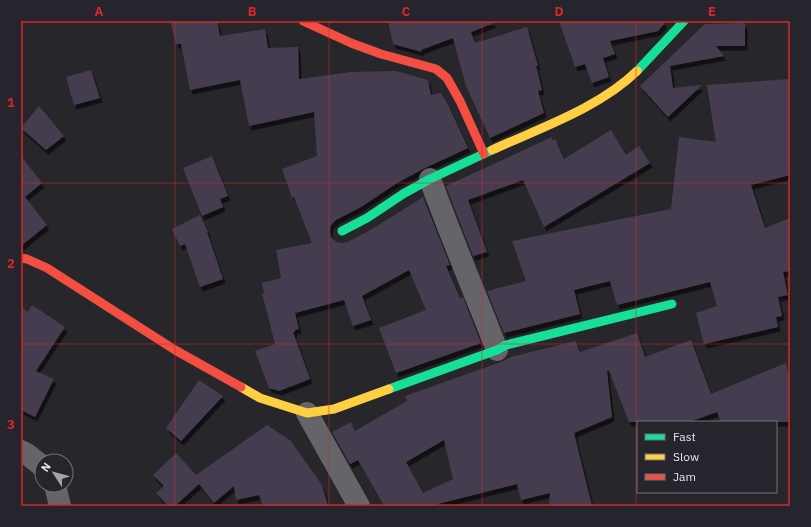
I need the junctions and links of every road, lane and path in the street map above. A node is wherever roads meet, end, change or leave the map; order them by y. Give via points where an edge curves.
1 (303, 21) edge
2 (684, 21) edge
3 (484, 154) junction
4 (430, 179) junction
5 (342, 232) dead end
6 (21, 258) edge
7 (672, 304) dead end
8 (497, 350) junction
9 (307, 412) junction
10 (21, 451) edge
11 (34, 460) edge
12 (57, 493) edge
13 (60, 506) edge
14 (359, 506) edge

1 - 3 street via 381,54 436,69 447,78 460,101
2 - 3 street via 648,61 623,83 576,112
3 - 4 street
4 - 5 street
4 - 8 street
6 - 9 street via 47,268 175,350 260,398
7 - 8 street
8 - 9 street via 334,409
9 - 14 street
10 - 11 street
12 - 13 street

